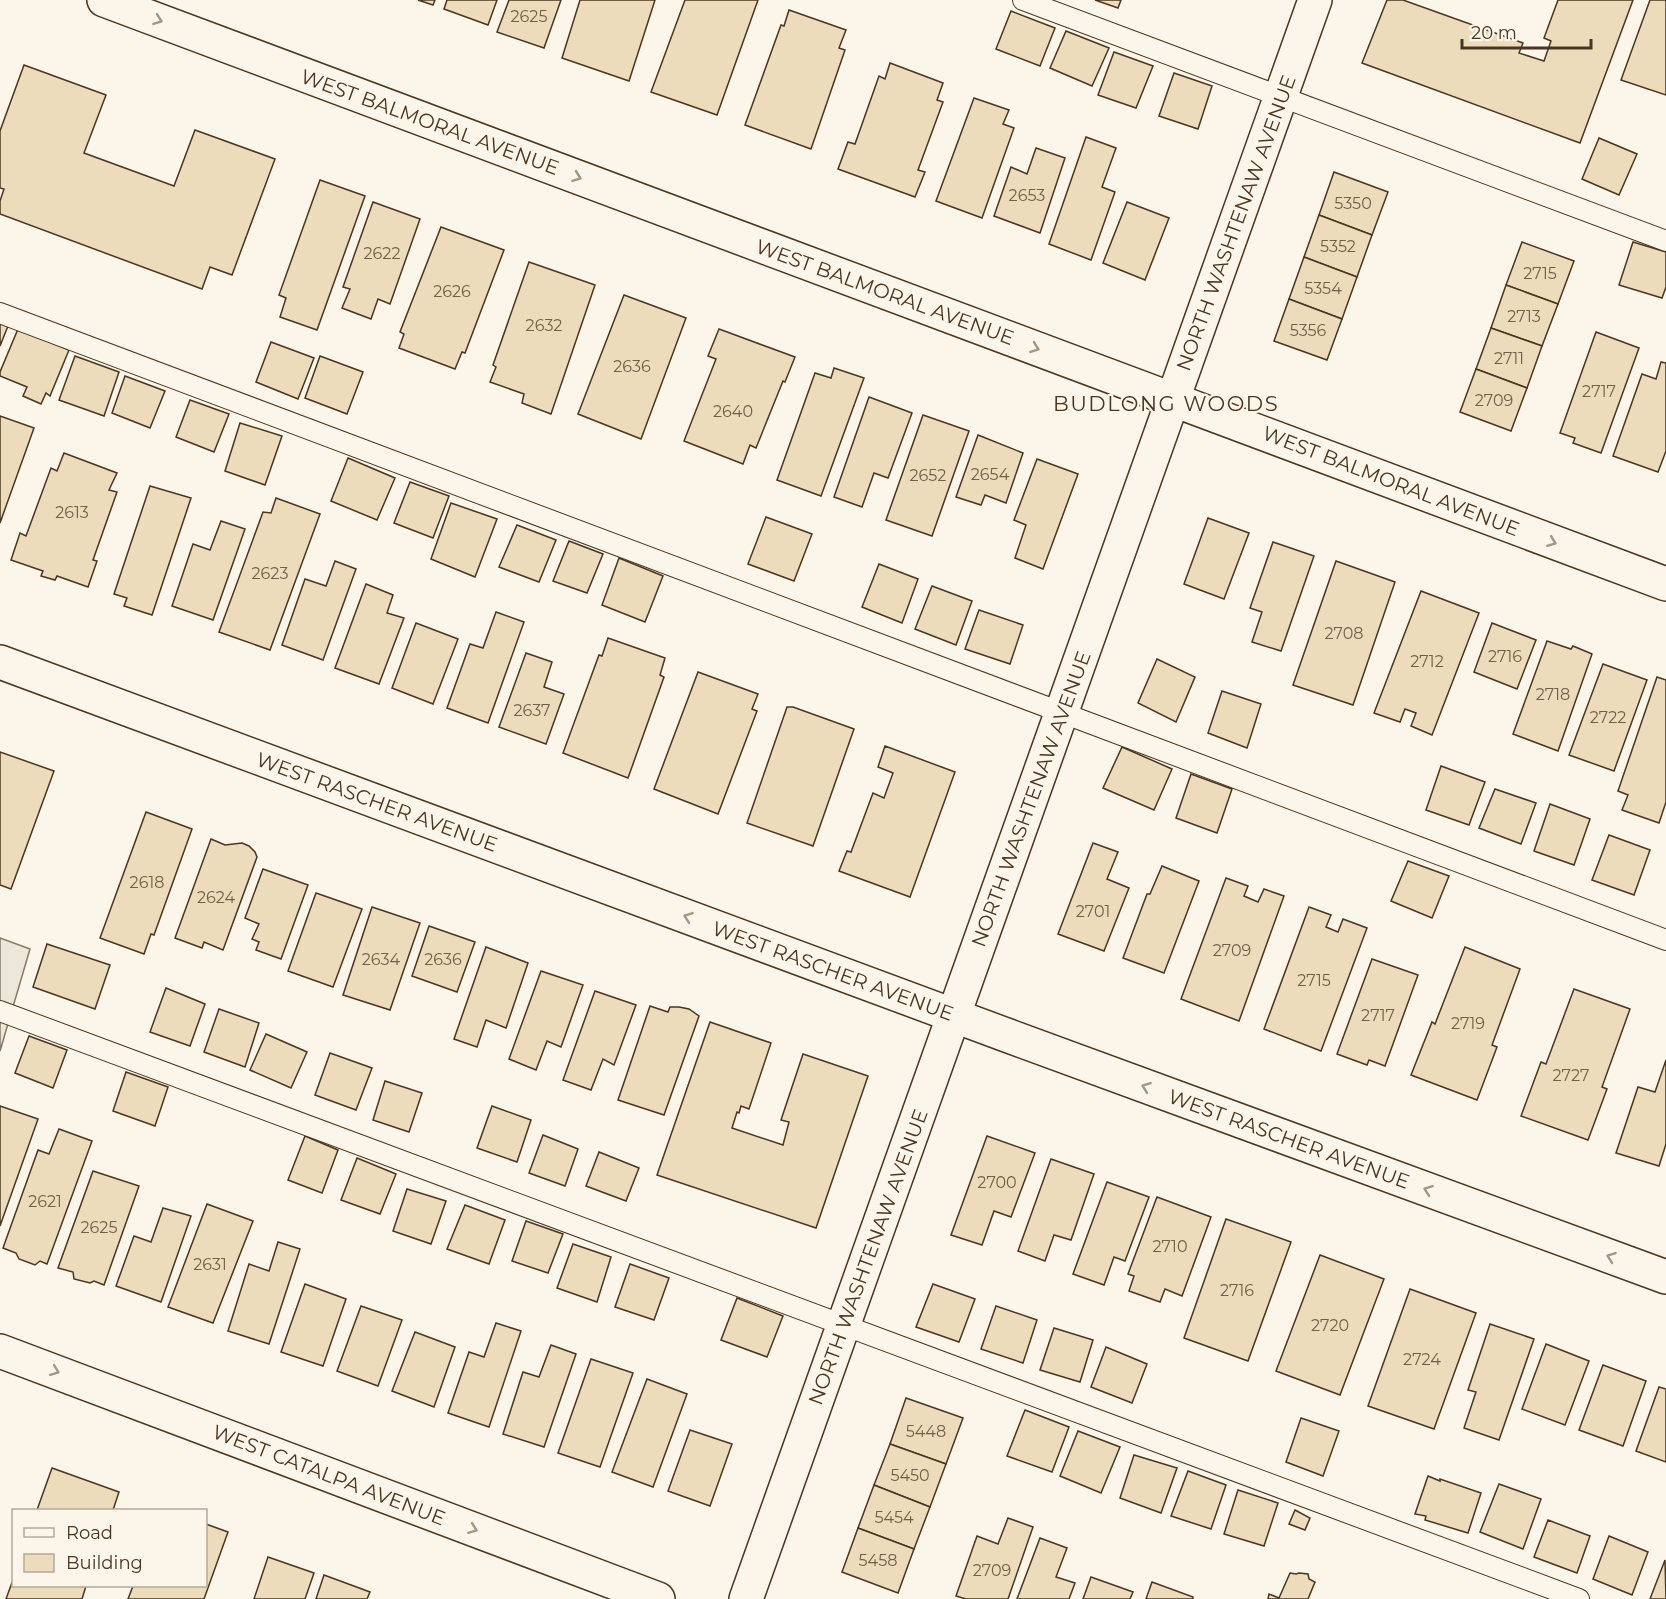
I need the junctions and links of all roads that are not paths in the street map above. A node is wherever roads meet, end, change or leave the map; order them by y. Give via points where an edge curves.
1 (104, 0) edge
2 (1023, 0) edge
3 (1315, 0) edge
4 (1281, 97) junction
5 (1666, 241) edge
6 (0, 313) edge
7 (1173, 400) junction
8 (1666, 584) edge
9 (0, 662) edge
10 (1062, 712) junction
11 (1666, 940) edge
12 (0, 1011) edge
13 (954, 1016) junction
14 (1666, 1277) edge
15 (844, 1325) junction
16 (0, 1351) edge
17 (658, 1599) edge
18 (746, 1599) edge
19 (1579, 1599) edge

1 -> 7 street, WEST BALMORAL AVENUE
2 - 4 lane
3 - 4 street, NORTH WASHTENAW AVENUE
4 - 5 lane
4 - 7 street, NORTH WASHTENAW AVENUE
6 - 10 lane
7 -> 8 street, WEST BALMORAL AVENUE
7 - 10 street, NORTH WASHTENAW AVENUE
13 -> 9 street, WEST RASCHER AVENUE
10 - 11 lane
10 - 13 street, NORTH WASHTENAW AVENUE
12 - 15 lane
14 -> 13 street, WEST RASCHER AVENUE
13 - 15 street, NORTH WASHTENAW AVENUE
15 - 18 street, NORTH WASHTENAW AVENUE
15 - 19 lane
16 -> 17 street, WEST CATALPA AVENUE

